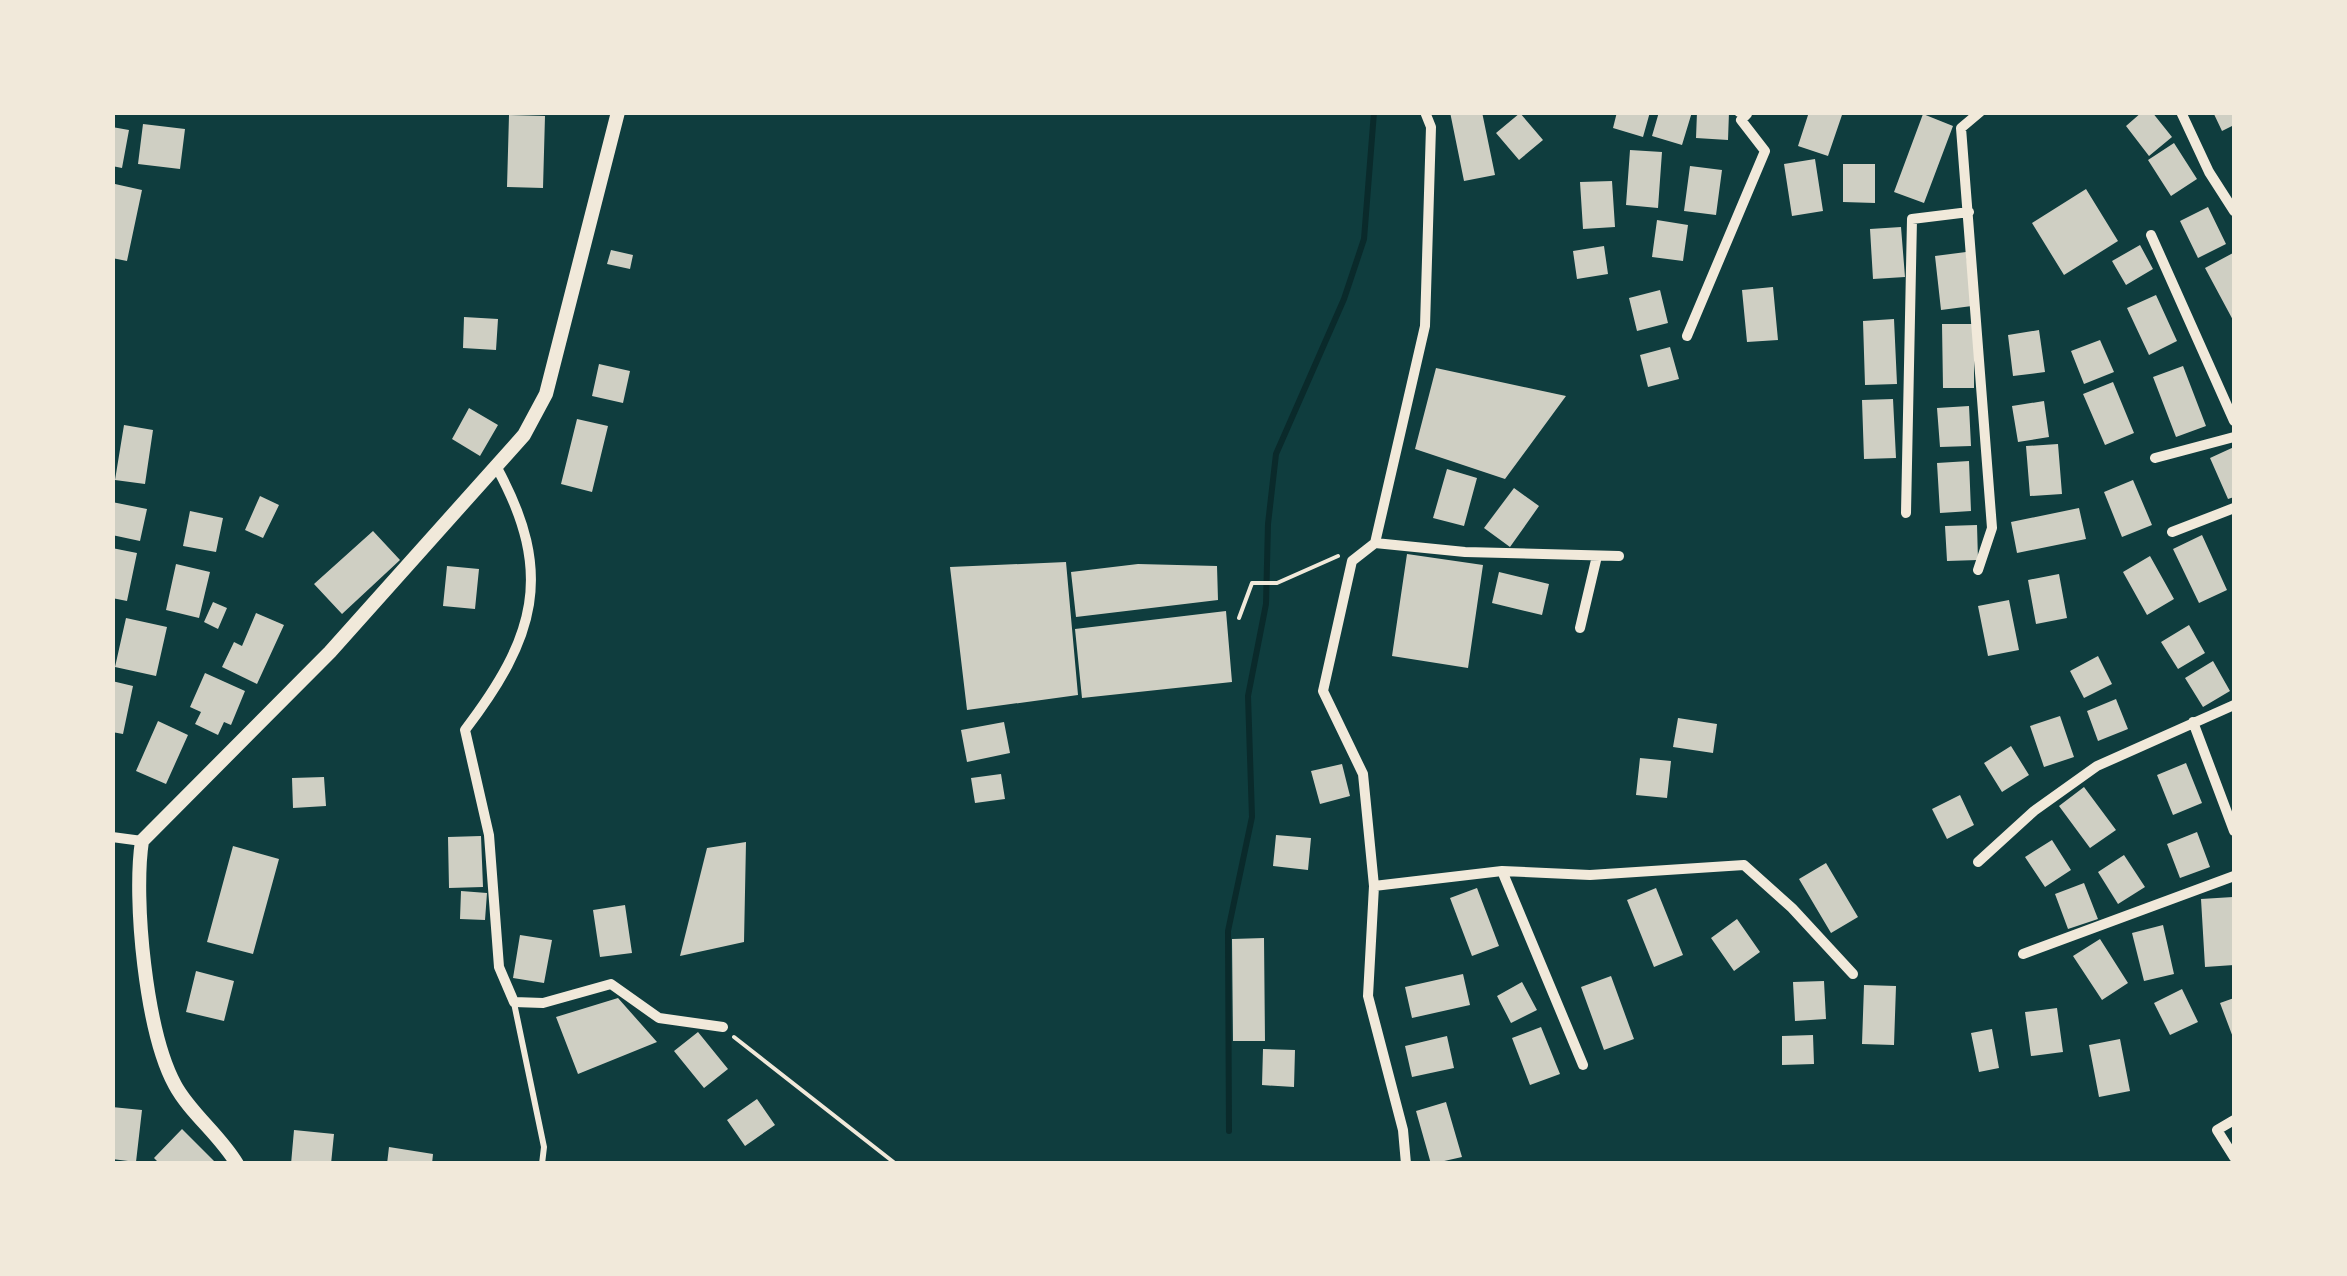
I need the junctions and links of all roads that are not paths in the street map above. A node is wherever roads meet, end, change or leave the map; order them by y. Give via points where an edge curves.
1 (618, 112) edge
2 (1425, 112) edge
3 (1980, 112) edge
4 (2181, 112) edge
5 (1740, 116) edge
6 (2234, 211) edge
7 (1969, 212) junction
8 (2151, 235) dead end
9 (1688, 336) dead end
10 (2234, 421) edge
11 (2234, 437) edge
12 (2155, 458) dead end
13 (496, 468) junction
14 (2234, 508) edge
15 (1906, 514) dead end
16 (2172, 532) dead end
17 (1376, 544) junction
18 (1597, 556) junction
19 (1619, 556) dead end
20 (1978, 570) dead end
21 (1580, 628) dead end
22 (2234, 705) edge
23 (2193, 722) junction
24 (2234, 832) edge
25 (112, 837) edge
26 (142, 841) junction
27 (1978, 862) dead end
28 (1502, 871) junction
29 (2234, 876) edge
30 (1374, 886) junction
31 (2023, 954) dead end
32 (1854, 974) dead end
33 (514, 1002) junction
34 (723, 1028) road end
35 (1583, 1065) dead end
36 (2234, 1120) edge
37 (2234, 1157) edge
38 (237, 1164) edge
39 (542, 1164) edge
40 (1406, 1164) edge

1 - 13 street via 546,394
2 - 17 street via 1431,127 1425,326
3 - 7 street via 1961,128
4 - 6 street
5 - 9 street via 1765,151
7 - 15 street via 1912,218
7 - 20 street via 1992,528
8 - 10 street
11 - 12 street
13 - 26 street via 330,652
13 - 33 street via 527,531 532,586 528,619 501,684 465,730 489,835 499,967
14 - 16 street
17 - 18 street
17 - 30 street via 1352,561 1322,691 1363,774
18 - 19 street
18 - 21 street
22 - 23 street
23 - 24 street
23 - 27 street via 2097,766 2034,810
25 - 26 street
26 - 38 street via 136,882 160,1048 175,1086
28 - 30 street
28 - 32 street via 1590,875 1744,865
28 - 35 street
29 - 31 street
30 - 40 street via 1368,996
33 - 34 street via 543,1002 611,984 659,1018
33 - 39 lane
36 - 37 street via 2217,1130

